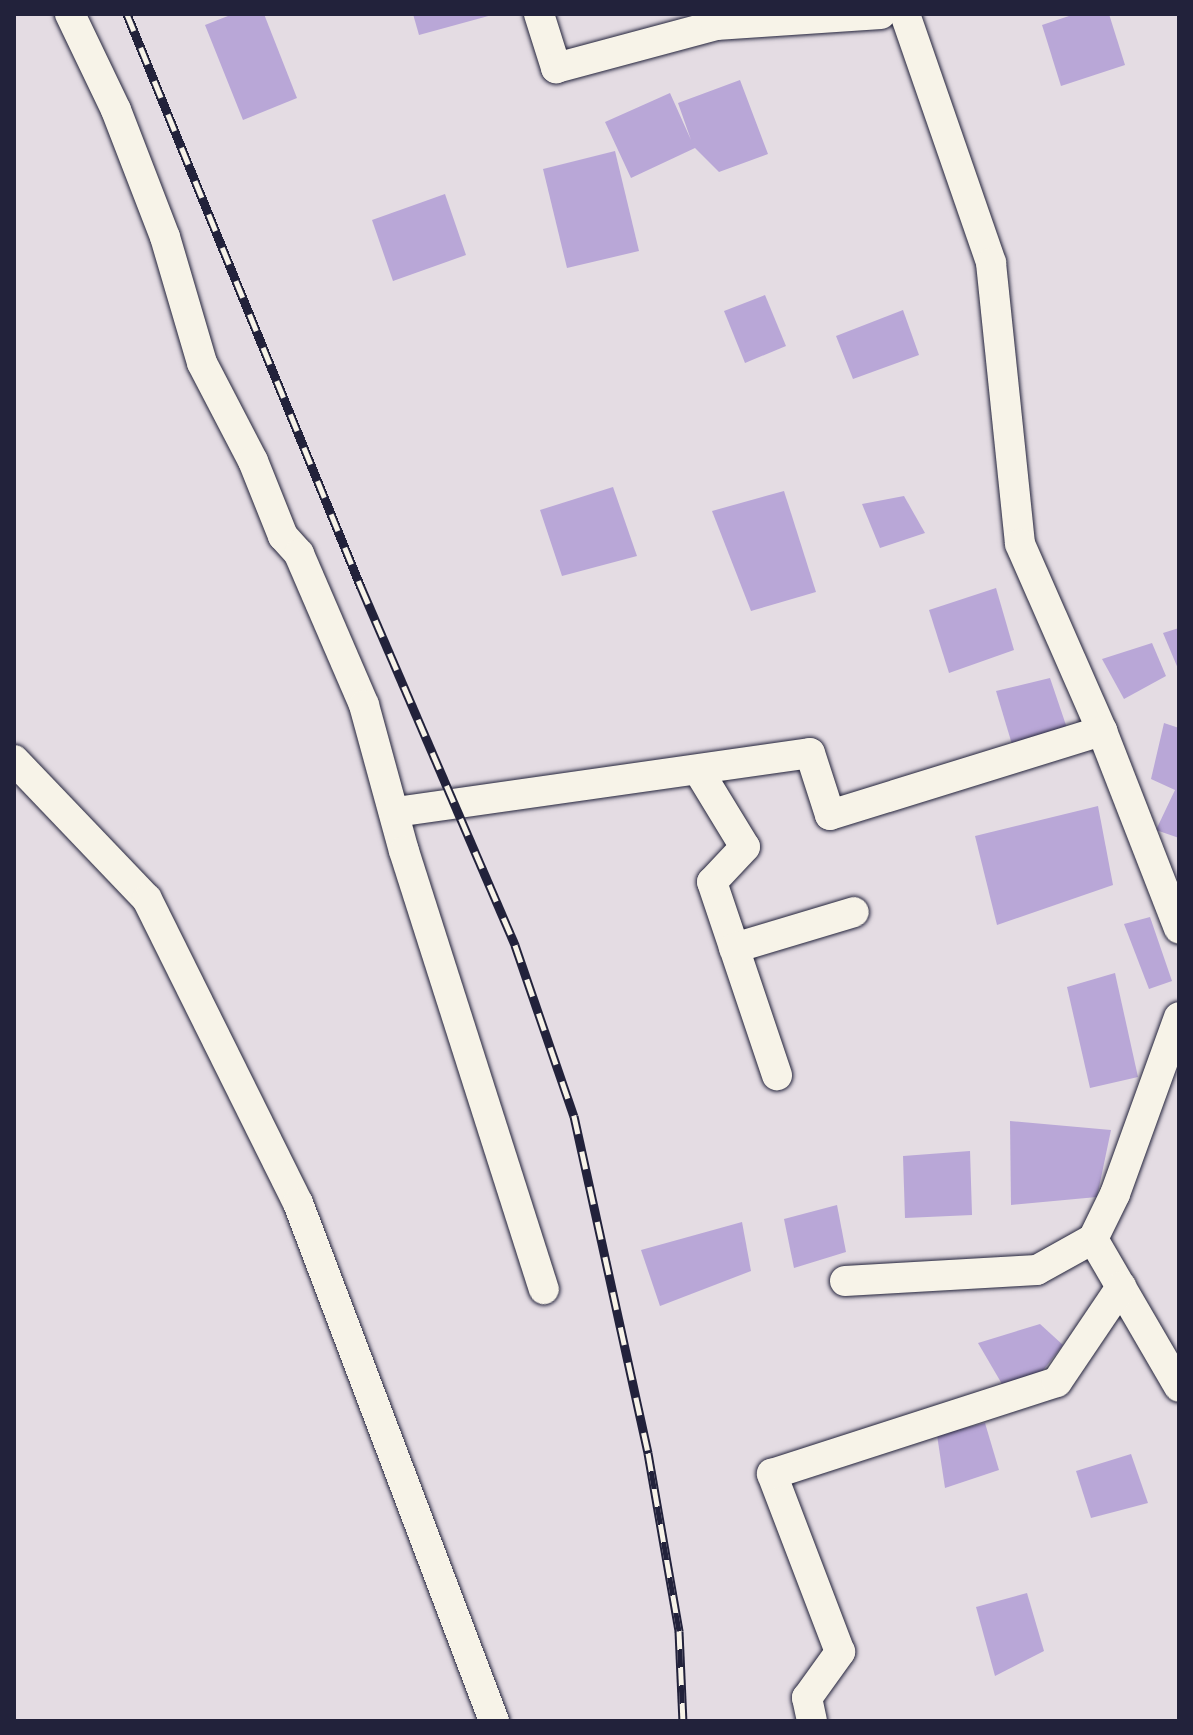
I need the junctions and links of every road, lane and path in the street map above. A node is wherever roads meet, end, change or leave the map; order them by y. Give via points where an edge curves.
1 (70, 14) edge
2 (539, 14) edge
3 (881, 14) edge
4 (905, 14) edge
5 (1102, 731) junction
6 (14, 760) edge
7 (698, 770) junction
8 (396, 812) junction
9 (854, 912) dead end
10 (1179, 929) edge
11 (734, 948) junction
12 (1179, 1017) edge
13 (777, 1075) dead end
14 (1093, 1239) junction
15 (845, 1281) dead end
16 (1121, 1287) junction
17 (544, 1289) dead end
18 (1179, 1387) edge
19 (494, 1721) edge
20 (812, 1721) edge

1 - 8 street via 116,110 165,237 202,363 253,461 283,536 299,554 364,705
2 - 3 street via 556,68 716,25
4 - 5 street via 991,263 1020,544
5 - 7 street via 830,815 810,753
5 - 10 street
6 - 19 street via 147,899 298,1203
7 - 8 street
7 - 11 street via 745,847 712,882
8 - 17 street
9 - 11 street
11 - 13 street
12 - 14 street via 1115,1194
14 - 15 street via 1037,1270
14 - 16 street
16 - 18 street
16 - 20 street via 1057,1382 772,1474 840,1652 807,1698

